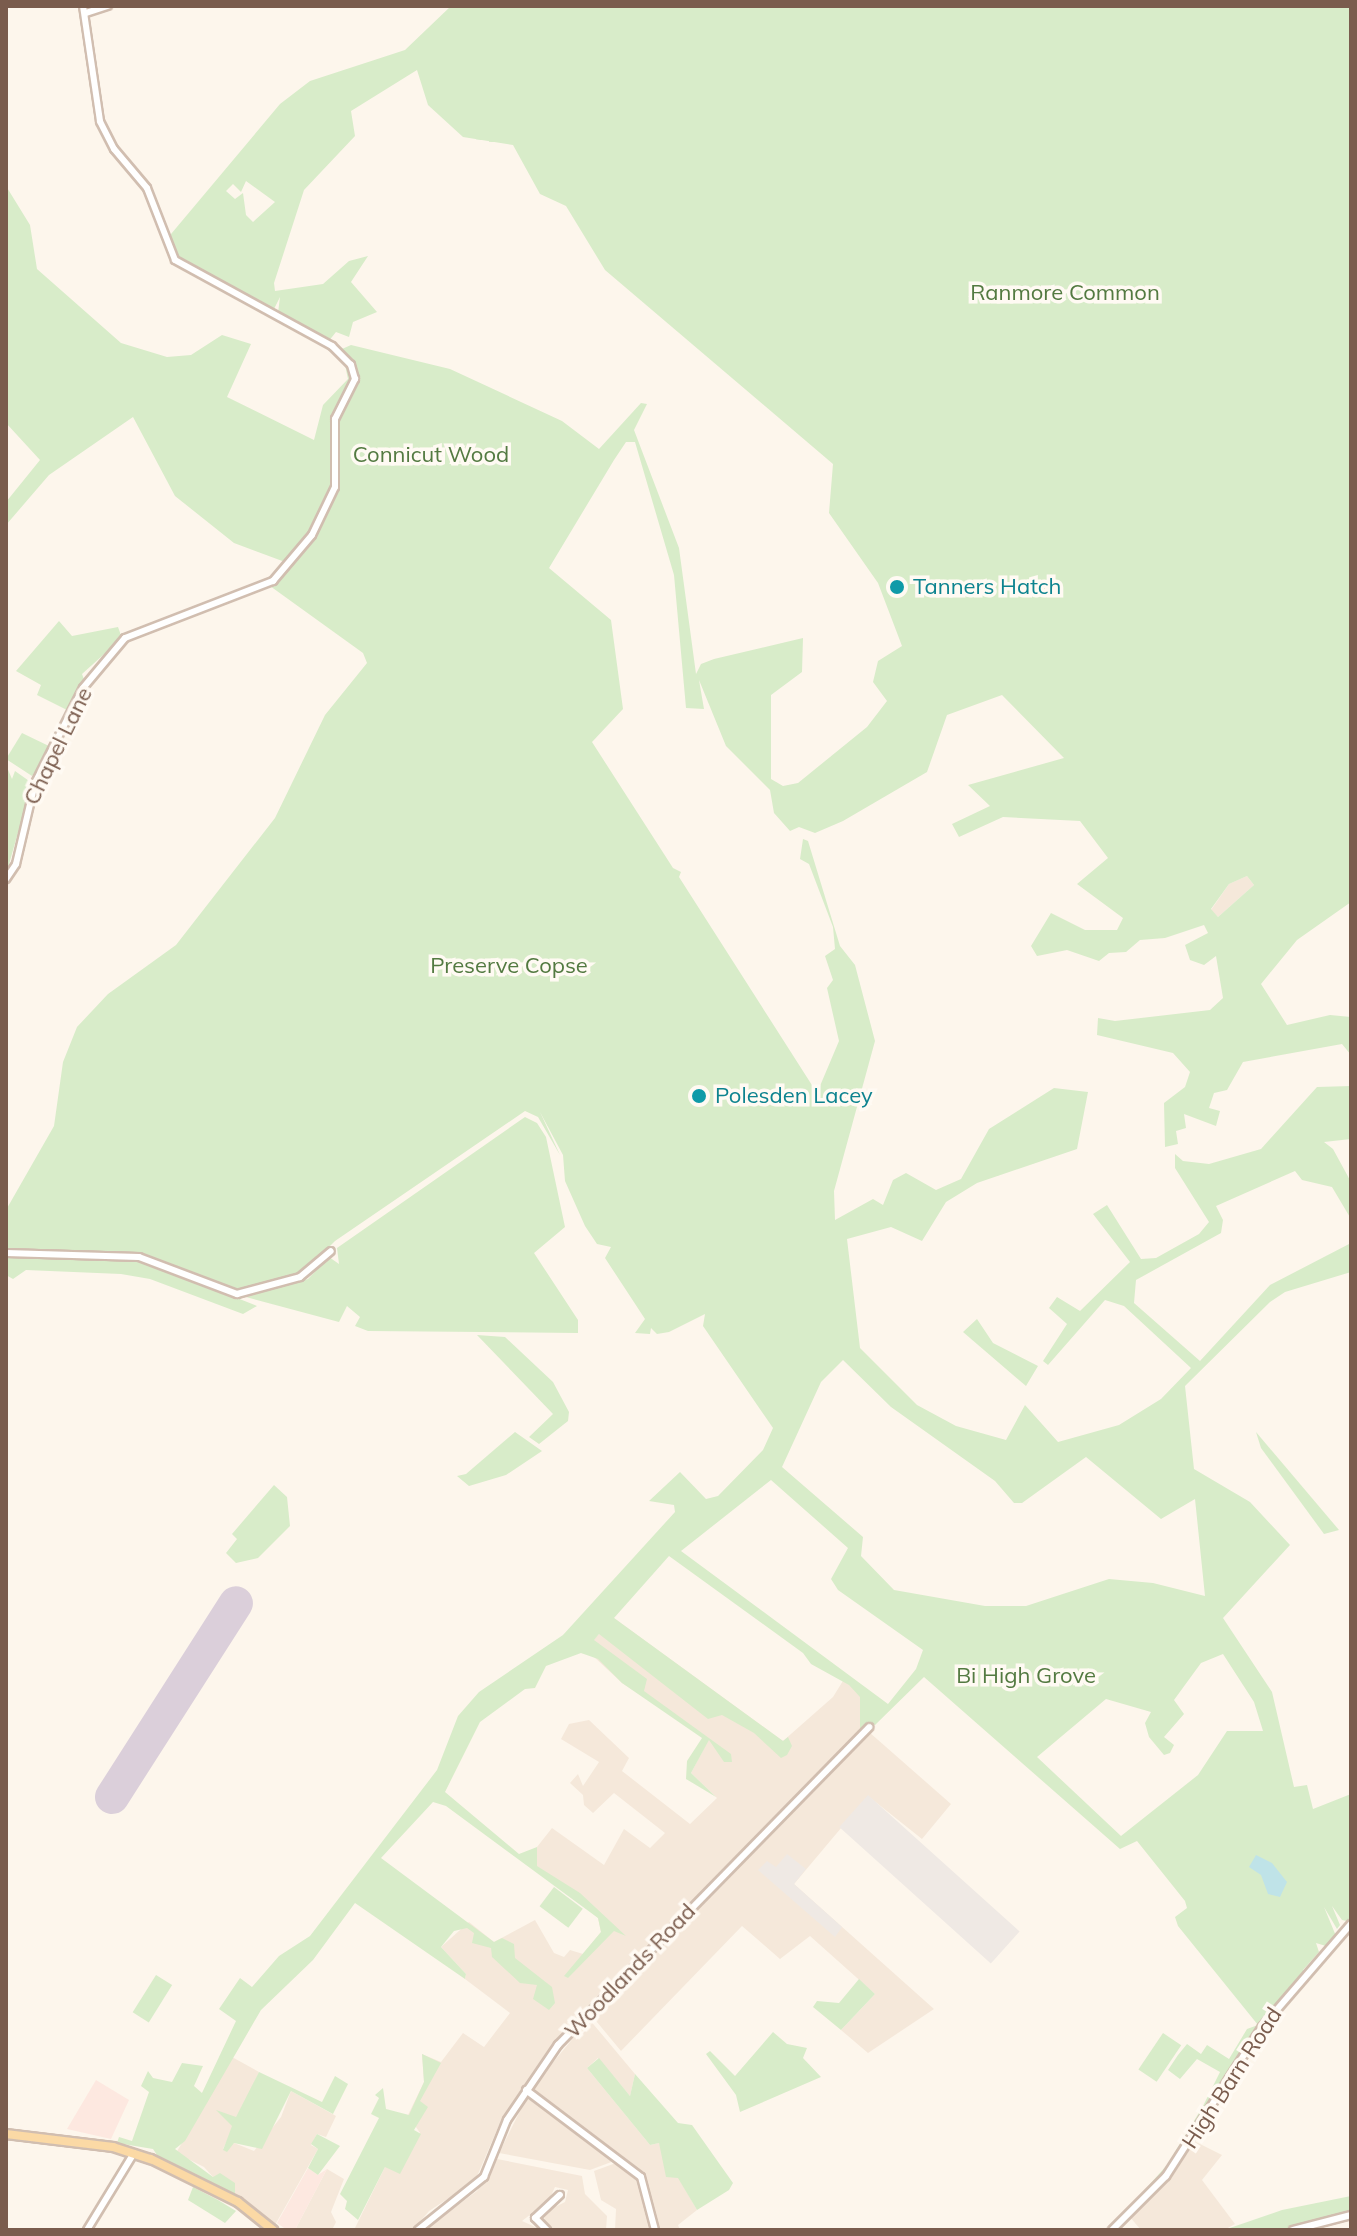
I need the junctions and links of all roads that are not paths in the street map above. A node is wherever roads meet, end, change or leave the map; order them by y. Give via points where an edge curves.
1 (108, 6) edge
2 (84, 9) edge
3 (6, 879) edge
4 (331, 1251) dead end
5 (6, 1253) edge
6 (869, 1727) dead end
7 (1351, 1924) edge
8 (526, 2090) junction
9 (6, 2134) edge
10 (134, 2153) junction
11 (560, 2195) dead end
12 (1351, 2215) edge
13 (87, 2230) edge
14 (273, 2230) edge
15 (418, 2230) edge
16 (547, 2230) edge
17 (655, 2230) edge
18 (1112, 2230) edge
19 (1293, 2230) edge

1 - 2 street
2 - 3 street, Chapel Lane via 100,121 114,149 147,188 175,260 341,354 355,379 335,419 338,469 329,507 273,581 125,638 83,688 35,783 16,864
4 - 5 street via 300,1277 237,1294 139,1257
6 - 8 street, Woodlands Road via 558,2045
7 - 18 street, High Barn Road via 1262,2027 1166,2176
8 - 15 street, Woodlands Road via 502,2129 484,2177
8 - 17 street via 641,2177
9 - 10 main road
10 - 13 street
10 - 14 main road via 222,2192
11 - 16 street via 535,2218
12 - 19 street

